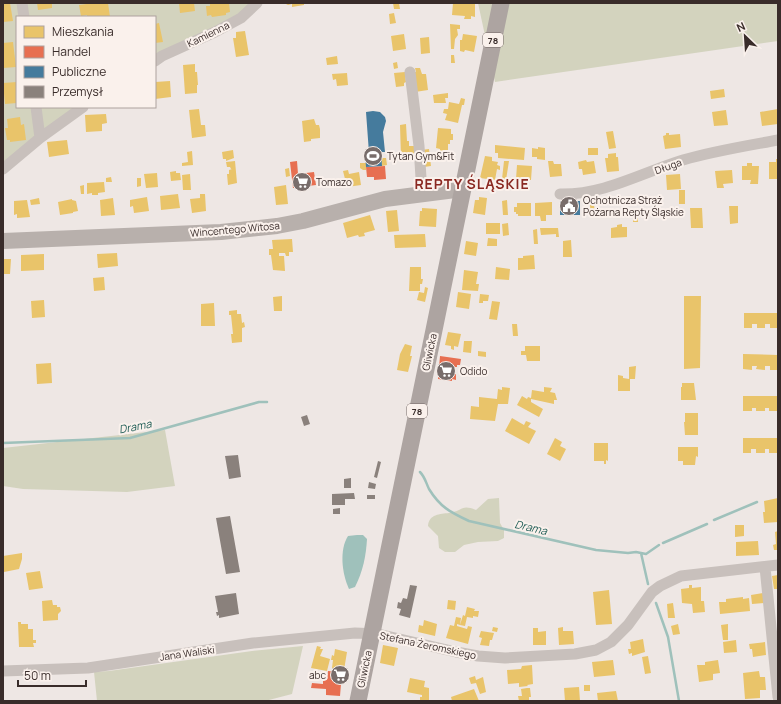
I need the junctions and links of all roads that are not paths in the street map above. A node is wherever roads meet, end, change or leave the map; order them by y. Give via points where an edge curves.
1 (22, 3) edge
2 (257, 3) edge
3 (501, 3) edge
4 (24, 16) edge
5 (156, 60) edge
6 (410, 72) dead end
7 (36, 108) edge
8 (82, 108) edge
9 (40, 138) junction
10 (778, 140) edge
11 (3, 169) edge
12 (463, 189) junction
13 (422, 194) junction
14 (560, 194) dead end
15 (3, 241) edge
16 (778, 565) edge
17 (765, 567) junction
18 (371, 634) junction
19 (3, 671) edge
20 (778, 697) edge
21 (358, 701) edge

1 - 4 street
2 - 5 street, Kamienna via 241,18
3 - 12 main road, Gliwicka / 78
6 - 13 street
7 - 9 street
8 - 9 street
9 - 11 street
10 - 14 street, Długa via 708,153 596,190
12 - 13 street, Wincentego Witosa
12 - 18 main road, Gliwicka / 78
13 - 15 street, Wincentego Witosa via 252,230
16 - 17 street, Stefana Żeromskiego
17 - 18 street, Stefana Żeromskiego via 681,576 672,580 652,592 628,625 611,642 590,652 504,658 478,656
17 - 20 street
18 - 19 street, Jana Waliski via 355,633 253,644 88,668
18 - 21 main road, Gliwicka / 78

